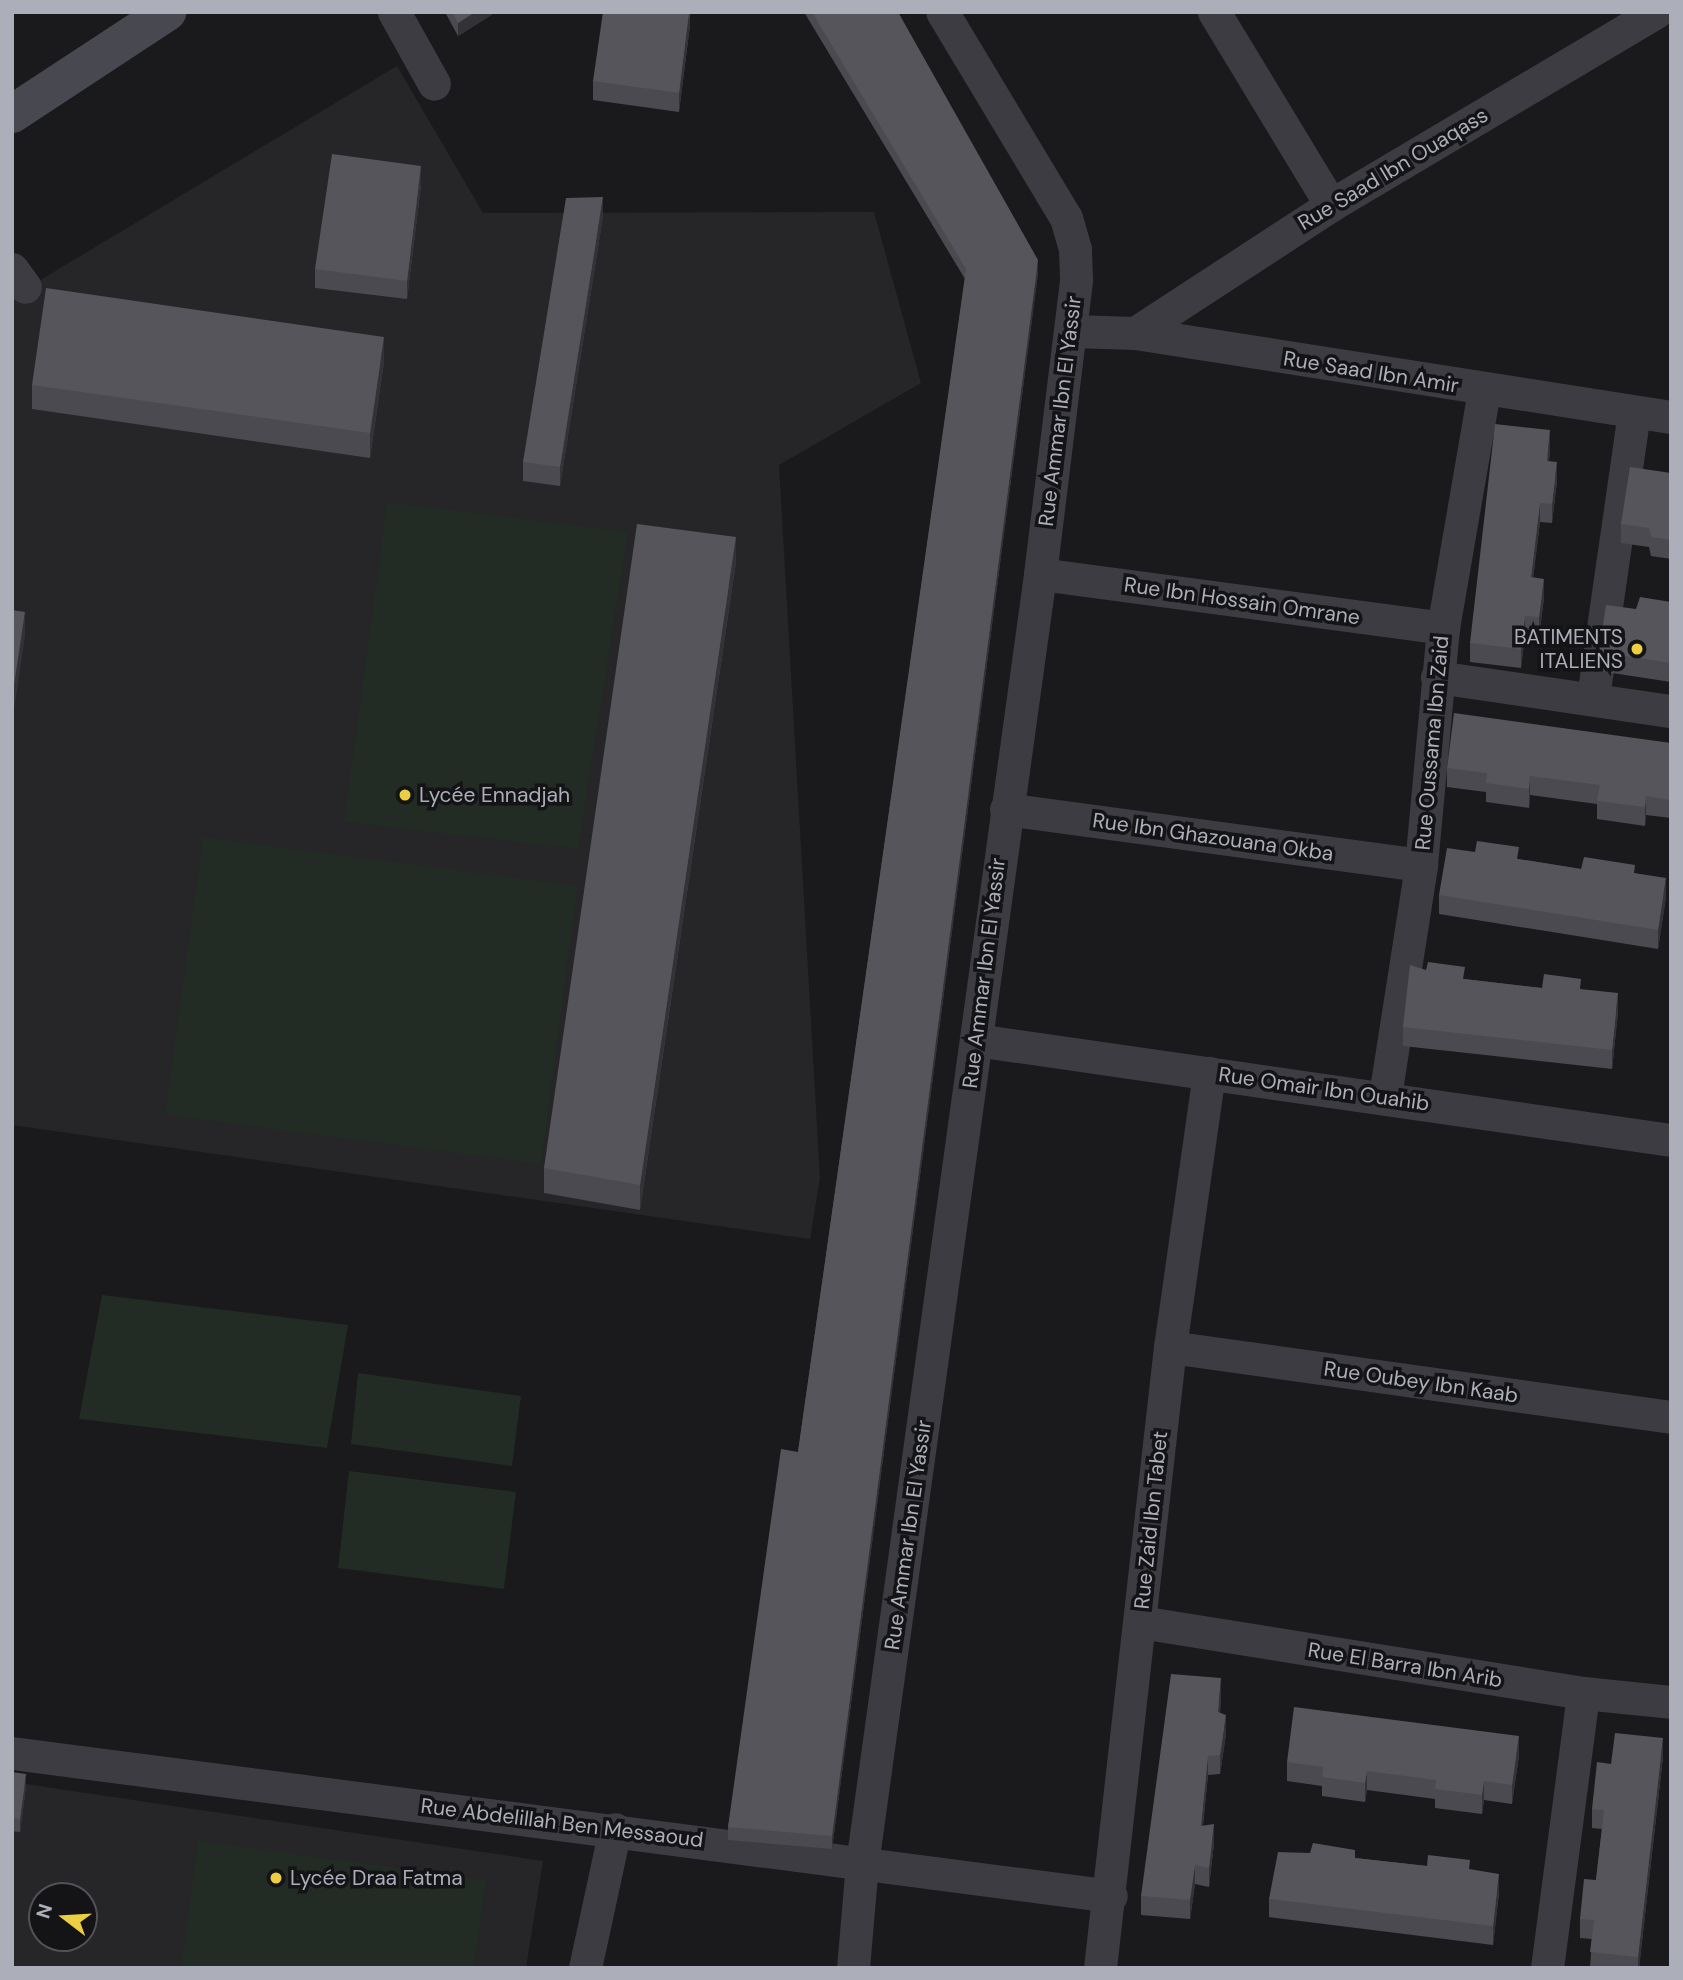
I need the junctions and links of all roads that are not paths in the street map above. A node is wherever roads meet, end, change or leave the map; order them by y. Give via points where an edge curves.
1 (167, 12) edge
2 (394, 12) edge
3 (942, 12) edge
4 (1214, 12) edge
5 (1656, 12) edge
6 (434, 84) dead end
7 (12, 114) edge
8 (1331, 205) junction
9 (1072, 331) junction
10 (1135, 333) junction
11 (1485, 391) junction
12 (1634, 413) junction
13 (1671, 417) edge
14 (1040, 574) junction
15 (1443, 628) junction
16 (1437, 677) junction
17 (1592, 697) junction
18 (1671, 711) edge
19 (1006, 809) junction
20 (1421, 865) junction
21 (976, 1040) junction
22 (1209, 1073) junction
23 (1385, 1096) junction
24 (1671, 1140) edge
25 (1170, 1347) junction
26 (1671, 1418) edge
27 (1140, 1622) junction
28 (1583, 1693) junction
29 (1671, 1702) edge
30 (12, 1753) edge
31 (615, 1829) junction
32 (862, 1864) junction
33 (1111, 1896) junction
34 (585, 1968) edge
35 (853, 1968) edge
36 (1100, 1968) edge
37 (1547, 1968) edge

1 - 7 main road
2 - 6 street
3 - 9 street, Rue Ammar Ibn El Yassir via 1066,218 1075,249
4 - 8 street
5 - 8 street, Rue Saad Ibn Ouaqass
8 - 10 street, Rue Saad Ibn Ouaqass
9 - 10 street, Rue Saad Ibn Amir
9 - 14 street, Rue Ammar Ibn El Yassir
10 - 11 street, Rue Saad Ibn Amir
11 - 12 street, Rue Saad Ibn Amir
11 - 15 street, Rue Oussama Ibn Zaid
12 - 13 street, Rue Saad Ibn Amir
12 - 17 street
14 - 15 street, Rue Ibn Hossain Omrane
14 - 19 street, Rue Ammar Ibn El Yassir
15 - 16 street, Rue Oussama Ibn Zaid
16 - 17 street
16 - 20 street, Rue Oussama Ibn Zaid
17 - 18 street
19 - 20 street, Rue Ibn Ghazouana Okba
19 - 21 street, Rue Ammar Ibn El Yassir
20 - 23 street, Rue Oussama Ibn Zaid
21 - 22 street, Rue Omair Ibn Ouahib
21 - 32 street, Rue Ammar Ibn El Yassir
22 - 23 street, Rue Omair Ibn Ouahib
22 - 25 street, Rue Zaid Ibn Tabet
23 - 24 street, Rue Omair Ibn Ouahib
25 - 26 street, Rue Oubey Ibn Kaab
25 - 27 street, Rue Zaid Ibn Tabet
27 - 28 street, Rue El Barra Ibn Arib
27 - 33 street, Rue Zaid Ibn Tabet
28 - 29 street, Rue El Barra Ibn Arib
28 - 37 street
30 - 31 street, Rue Abdelillah Ben Messaoud
31 - 32 street, Rue Abdelillah Ben Messaoud
31 - 34 street
32 - 33 street, Rue Abdelillah Ben Messaoud
32 - 35 street, Rue Ammar Ibn El Yassir
33 - 36 street, Rue Zaid Ibn Tabet

